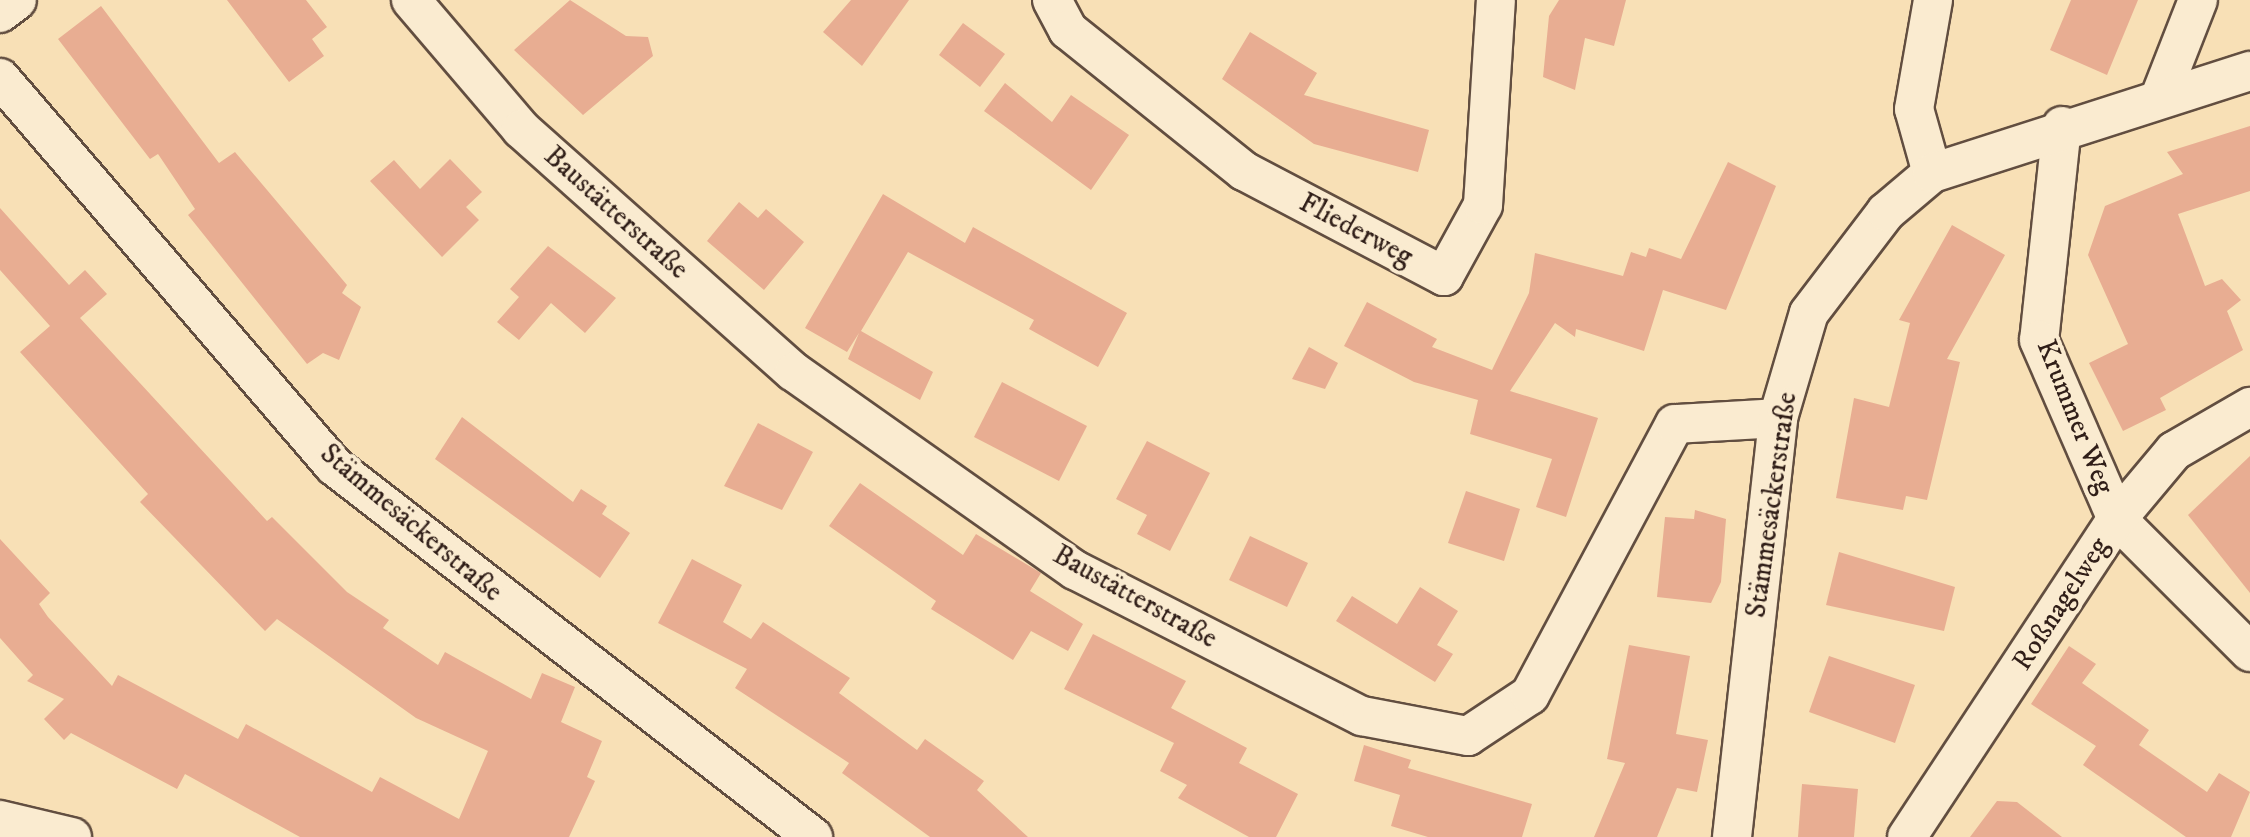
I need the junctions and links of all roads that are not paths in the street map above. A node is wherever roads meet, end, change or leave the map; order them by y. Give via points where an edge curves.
1 (17, 0) edge
2 (411, 0) edge
3 (1052, 0) edge
4 (1496, 0) edge
5 (1933, 0) edge
6 (2198, 0) edge
7 (0, 13) edge
8 (2250, 71) edge
9 (0, 78) edge
10 (2160, 97) junction
11 (2062, 126) junction
12 (1932, 173) junction
13 (2250, 407) edge
14 (1778, 418) junction
15 (2117, 519) junction
16 (2250, 652) edge
17 (0, 820) edge
18 (72, 837) edge
19 (813, 837) edge
20 (1732, 837) edge
21 (1907, 837) edge

1 - 7 street
2 - 14 street, Baustätterstraße via 521,129 794,372 1075,570 1362,716 1468,736 1530,695 1675,424
3 - 4 street, Fliederweg via 1068,30 1244,171 1444,276 1483,205
5 - 12 street via 1914,109
6 - 10 street
8 - 10 street, Stämmesäckerstraße
9 - 19 street, Stämmesäckerstraße via 334,466
10 - 11 street, Stämmesäckerstraße
11 - 12 street, Stämmesäckerstraße
11 - 15 street, Krummer Weg via 2039,340
12 - 14 street, Stämmesäckerstraße via 1886,212 1809,313
13 - 15 street, Roßnagelweg via 2174,451
14 - 20 street, Stämmesäckerstraße
15 - 16 street, Krummer Weg
15 - 21 street, Roßnagelweg
17 - 18 street

